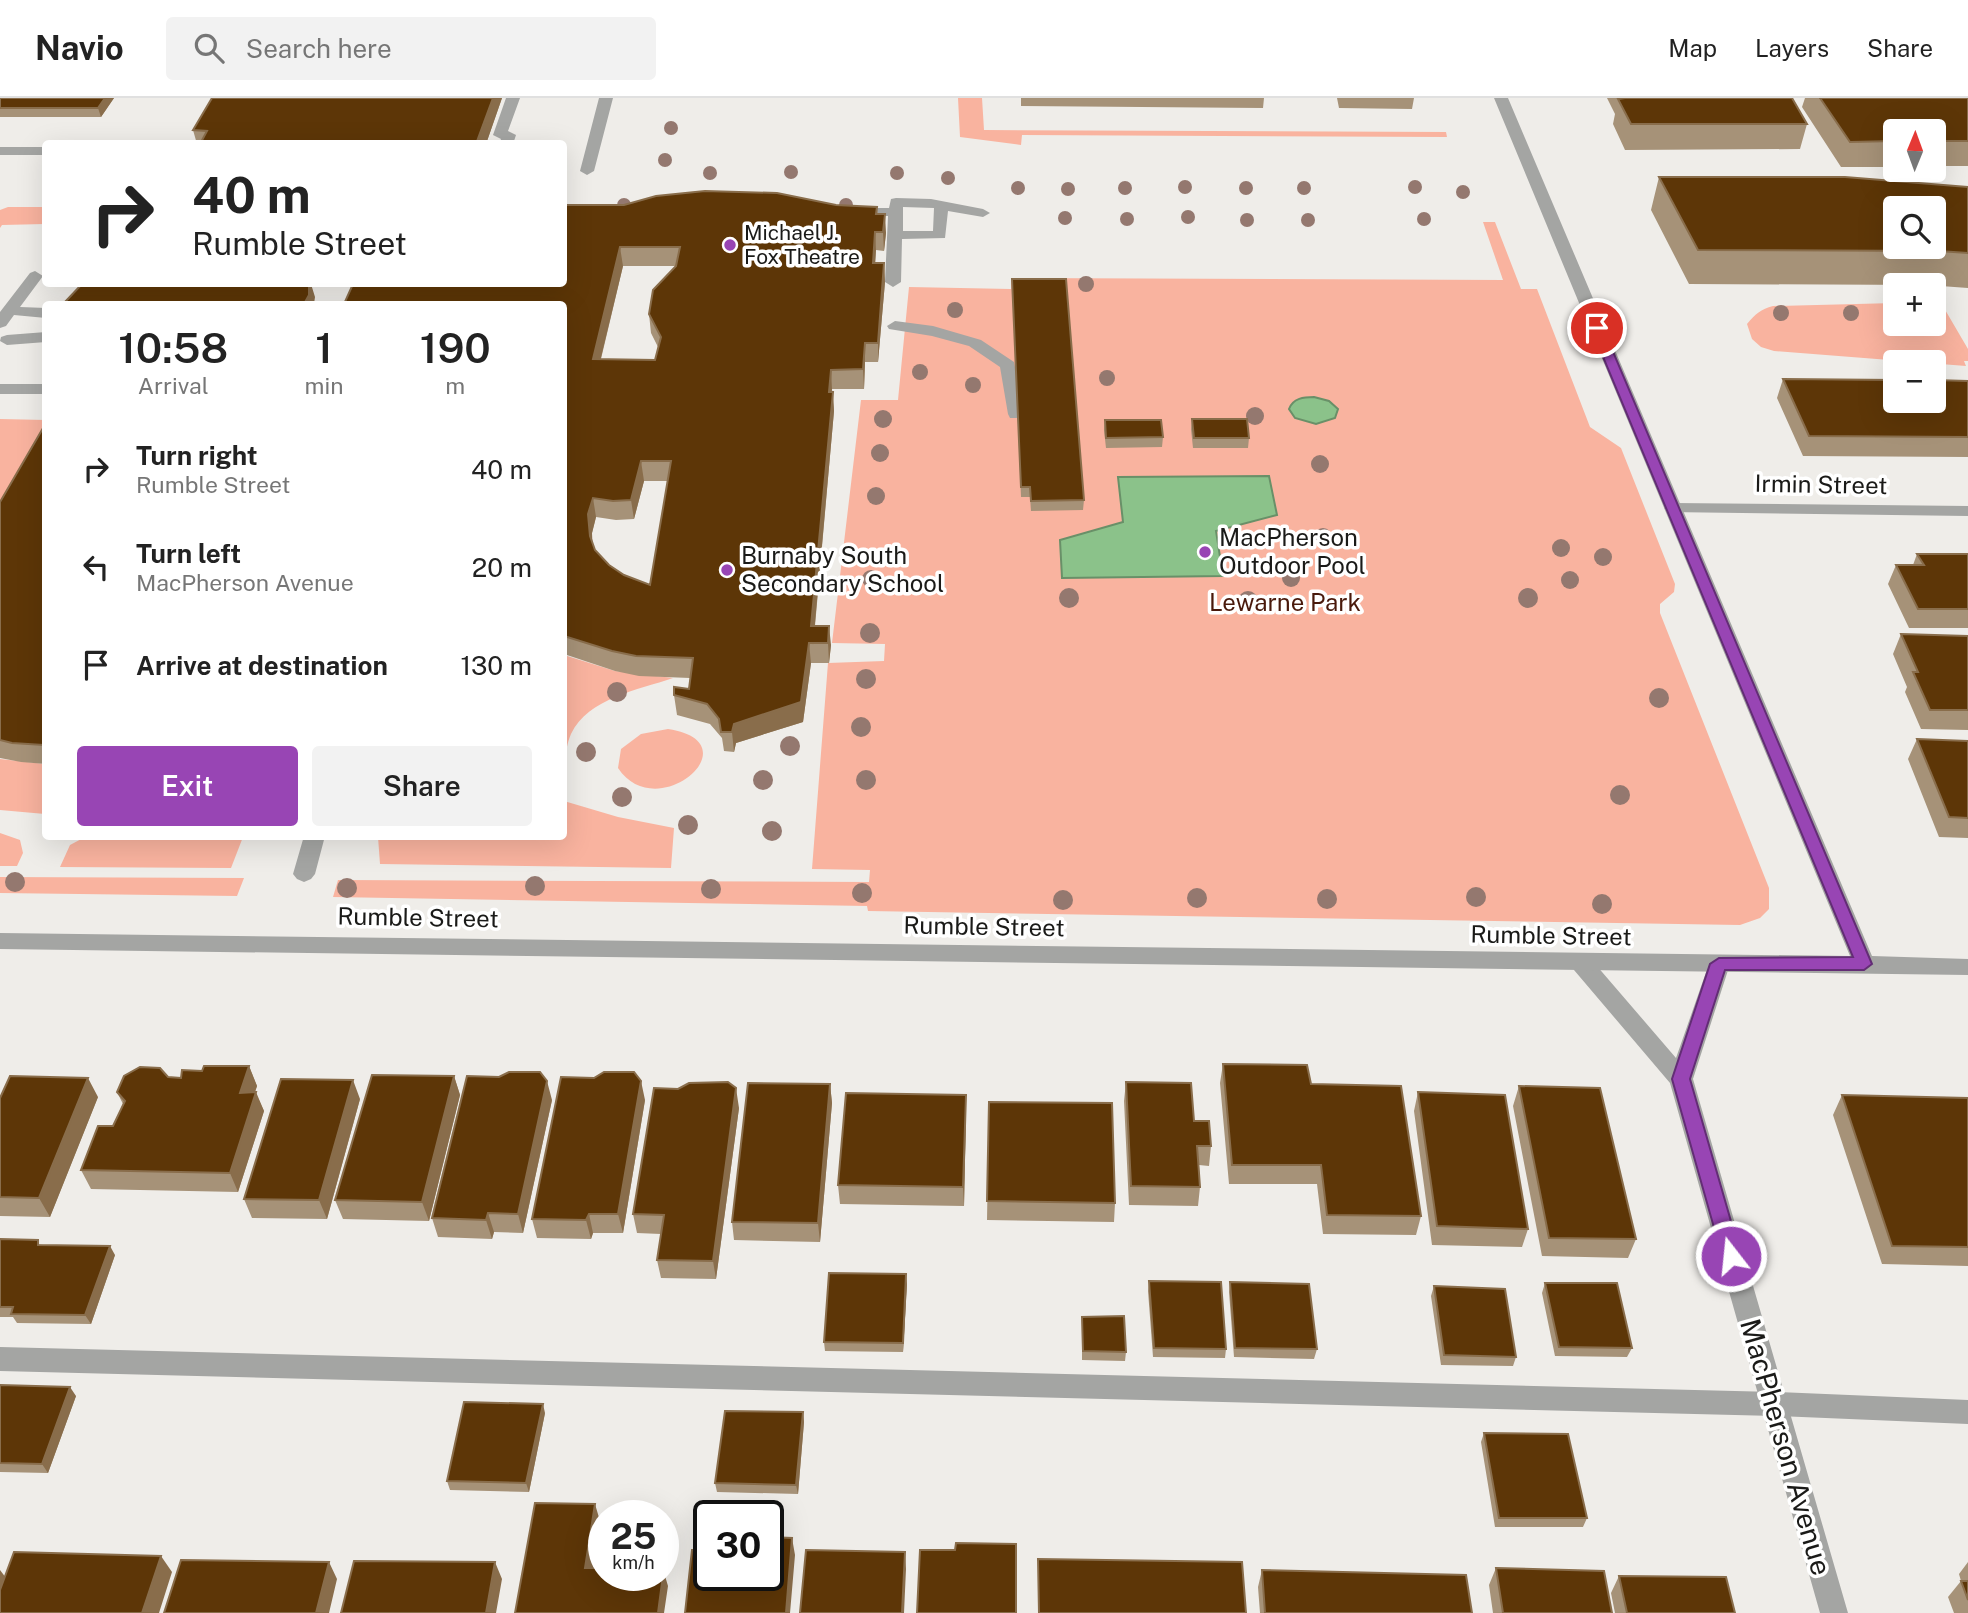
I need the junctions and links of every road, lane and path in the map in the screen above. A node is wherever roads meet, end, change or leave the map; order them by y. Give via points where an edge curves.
1 (513, 98) edge
2 (606, 98) edge
3 (1501, 98) edge
4 (507, 140) edge
5 (0, 151) edge
6 (42, 151) edge
7 (587, 171) dead end
8 (941, 205) junction
9 (832, 212) edge
10 (896, 212) junction
11 (984, 213) dead end
12 (877, 230) edge
13 (895, 232) junction
14 (35, 276) dead end
15 (893, 282) dead end
16 (42, 313) edge
17 (10, 315) edge
18 (895, 326) dead end
19 (42, 337) edge
20 (2, 341) edge
21 (42, 389) edge
22 (3, 393) edge
23 (1016, 414) edge
24 (1673, 508) junction
25 (1968, 511) edge
26 (314, 840) edge
27 (303, 874) dead end
28 (0, 940) edge
29 (1582, 964) junction
30 (1719, 964) junction
31 (1864, 964) junction
32 (1968, 967) edge
33 (1681, 1079) junction
34 (0, 1359) edge
35 (1775, 1404) junction
36 (1968, 1412) edge
37 (1834, 1613) edge

1 - 4 street via 500,135 509,135
2 - 7 street
3 - 24 street
5 - 6 street
8 - 10 street via 896,202
8 - 11 street
8 - 13 street via 940,235
9 - 10 street
10 - 13 street
12 - 13 street
13 - 15 street
14 - 17 street
16 - 17 street
18 - 23 street via 975,343 1008,365
19 - 20 street
21 - 22 street
24 - 25 street, Irmin Street
24 - 31 street
26 - 27 street
28 - 29 street, Rumble Street
29 - 30 street, Rumble Street
29 - 33 street, MacPherson Avenue
30 - 31 street, Rumble Street
30 - 33 street
31 - 32 street, Rumble Street
33 - 35 street, MacPherson Avenue
34 - 35 street
35 - 36 street
35 - 37 street, MacPherson Avenue

